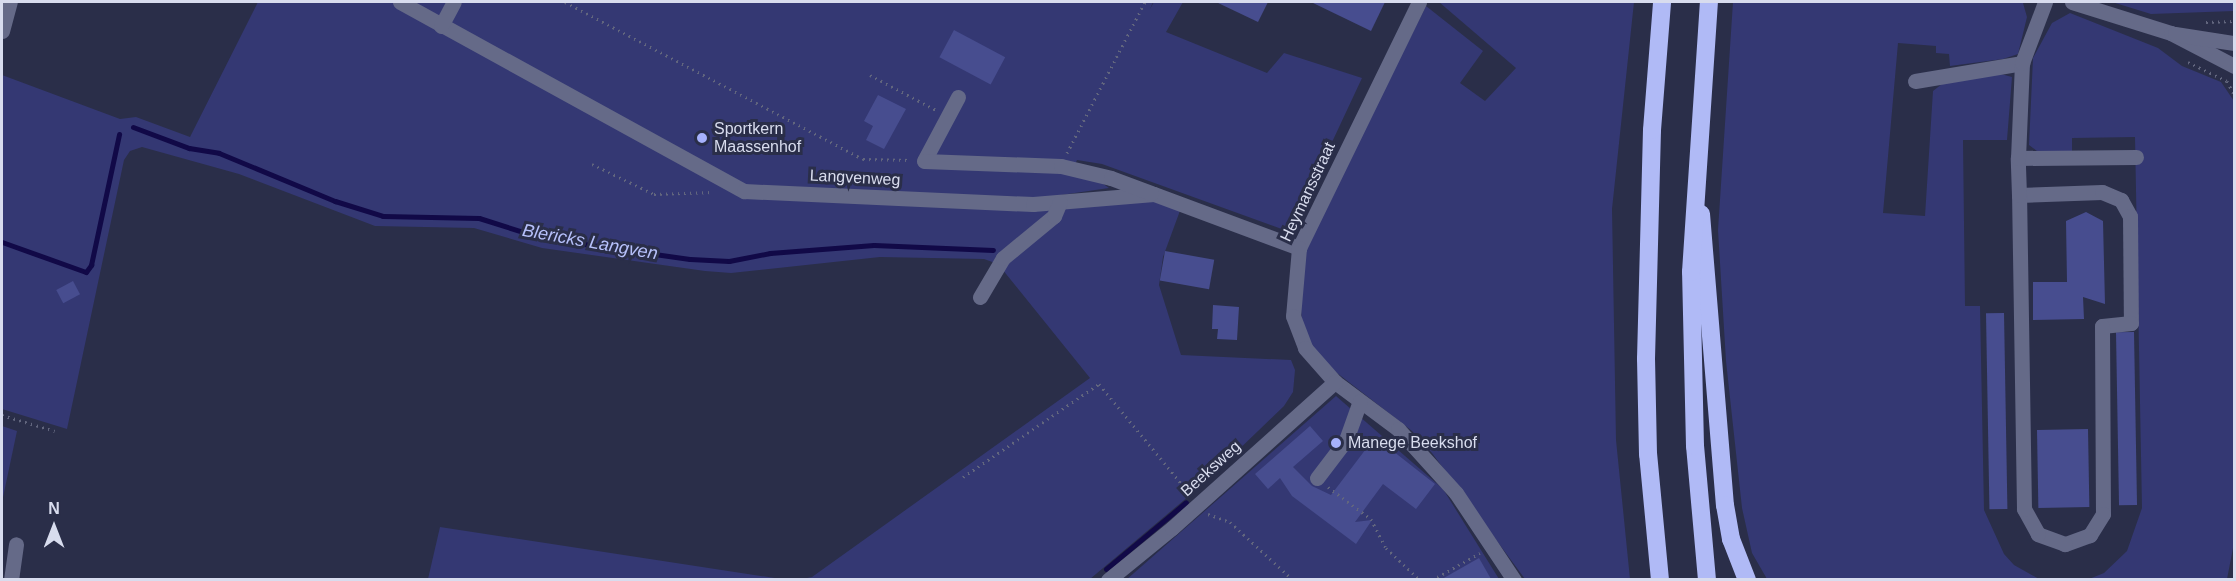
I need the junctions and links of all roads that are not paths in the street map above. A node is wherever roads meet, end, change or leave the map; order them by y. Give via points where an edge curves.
1 (10, 2) edge
2 (400, 2) edge
3 (454, 2) edge
4 (1419, 2) edge
5 (1662, 2) edge
6 (1709, 2) edge
7 (2045, 2) edge
8 (2072, 2) edge
9 (441, 26) junction
10 (2, 31) edge
11 (2171, 33) junction
12 (2235, 43) edge
13 (2022, 63) junction
14 (2235, 66) edge
15 (1915, 81) dead end
16 (958, 97) dead end
17 (2136, 157) dead end
18 (2018, 158) junction
19 (1695, 178) junction
20 (1154, 194) junction
21 (2019, 195) junction
22 (1060, 202) junction
23 (1299, 248) junction
24 (980, 297) dead end
25 (1335, 382) junction
26 (1360, 401) junction
27 (1317, 478) road end
28 (16, 544) dead end
29 (11, 579) edge
30 (1108, 579) edge
31 (1514, 579) edge
32 (1660, 579) edge
33 (1707, 579) edge
34 (1747, 579) edge

1 - 10 street
2 - 9 street, Langvenweg
3 - 9 street
4 - 23 street, Heymansstraat
5 - 32 highway via 1652,130 1646,359 1648,454
6 - 19 highway
7 - 13 street
8 - 11 street
9 - 22 street, Langvenweg via 744,191
11 - 12 street
11 - 14 street
13 - 15 street
13 - 18 street
16 - 20 street via 924,161 1060,166 1111,178
17 - 18 street
18 - 21 street
19 - 33 highway via 1691,272 1695,446
19 - 34 highway via 1707,246 1725,505 1731,539
20 - 22 street, Langvenweg
20 - 23 street, Langvenweg
21 - 21 street via 2102,192 2121,200 2130,216 2131,323 2102,326 2103,514 2090,535 2065,544 2038,534 2024,509
22 - 24 street via 1054,216 1003,258
23 - 25 street, Heymansstraat via 1293,316 1305,348
25 - 26 street, Heymansstraat
25 - 30 street, Beeksweg
26 - 27 street via 1346,440
26 - 31 street, Heymansstraat via 1398,429 1456,493
28 - 29 street

